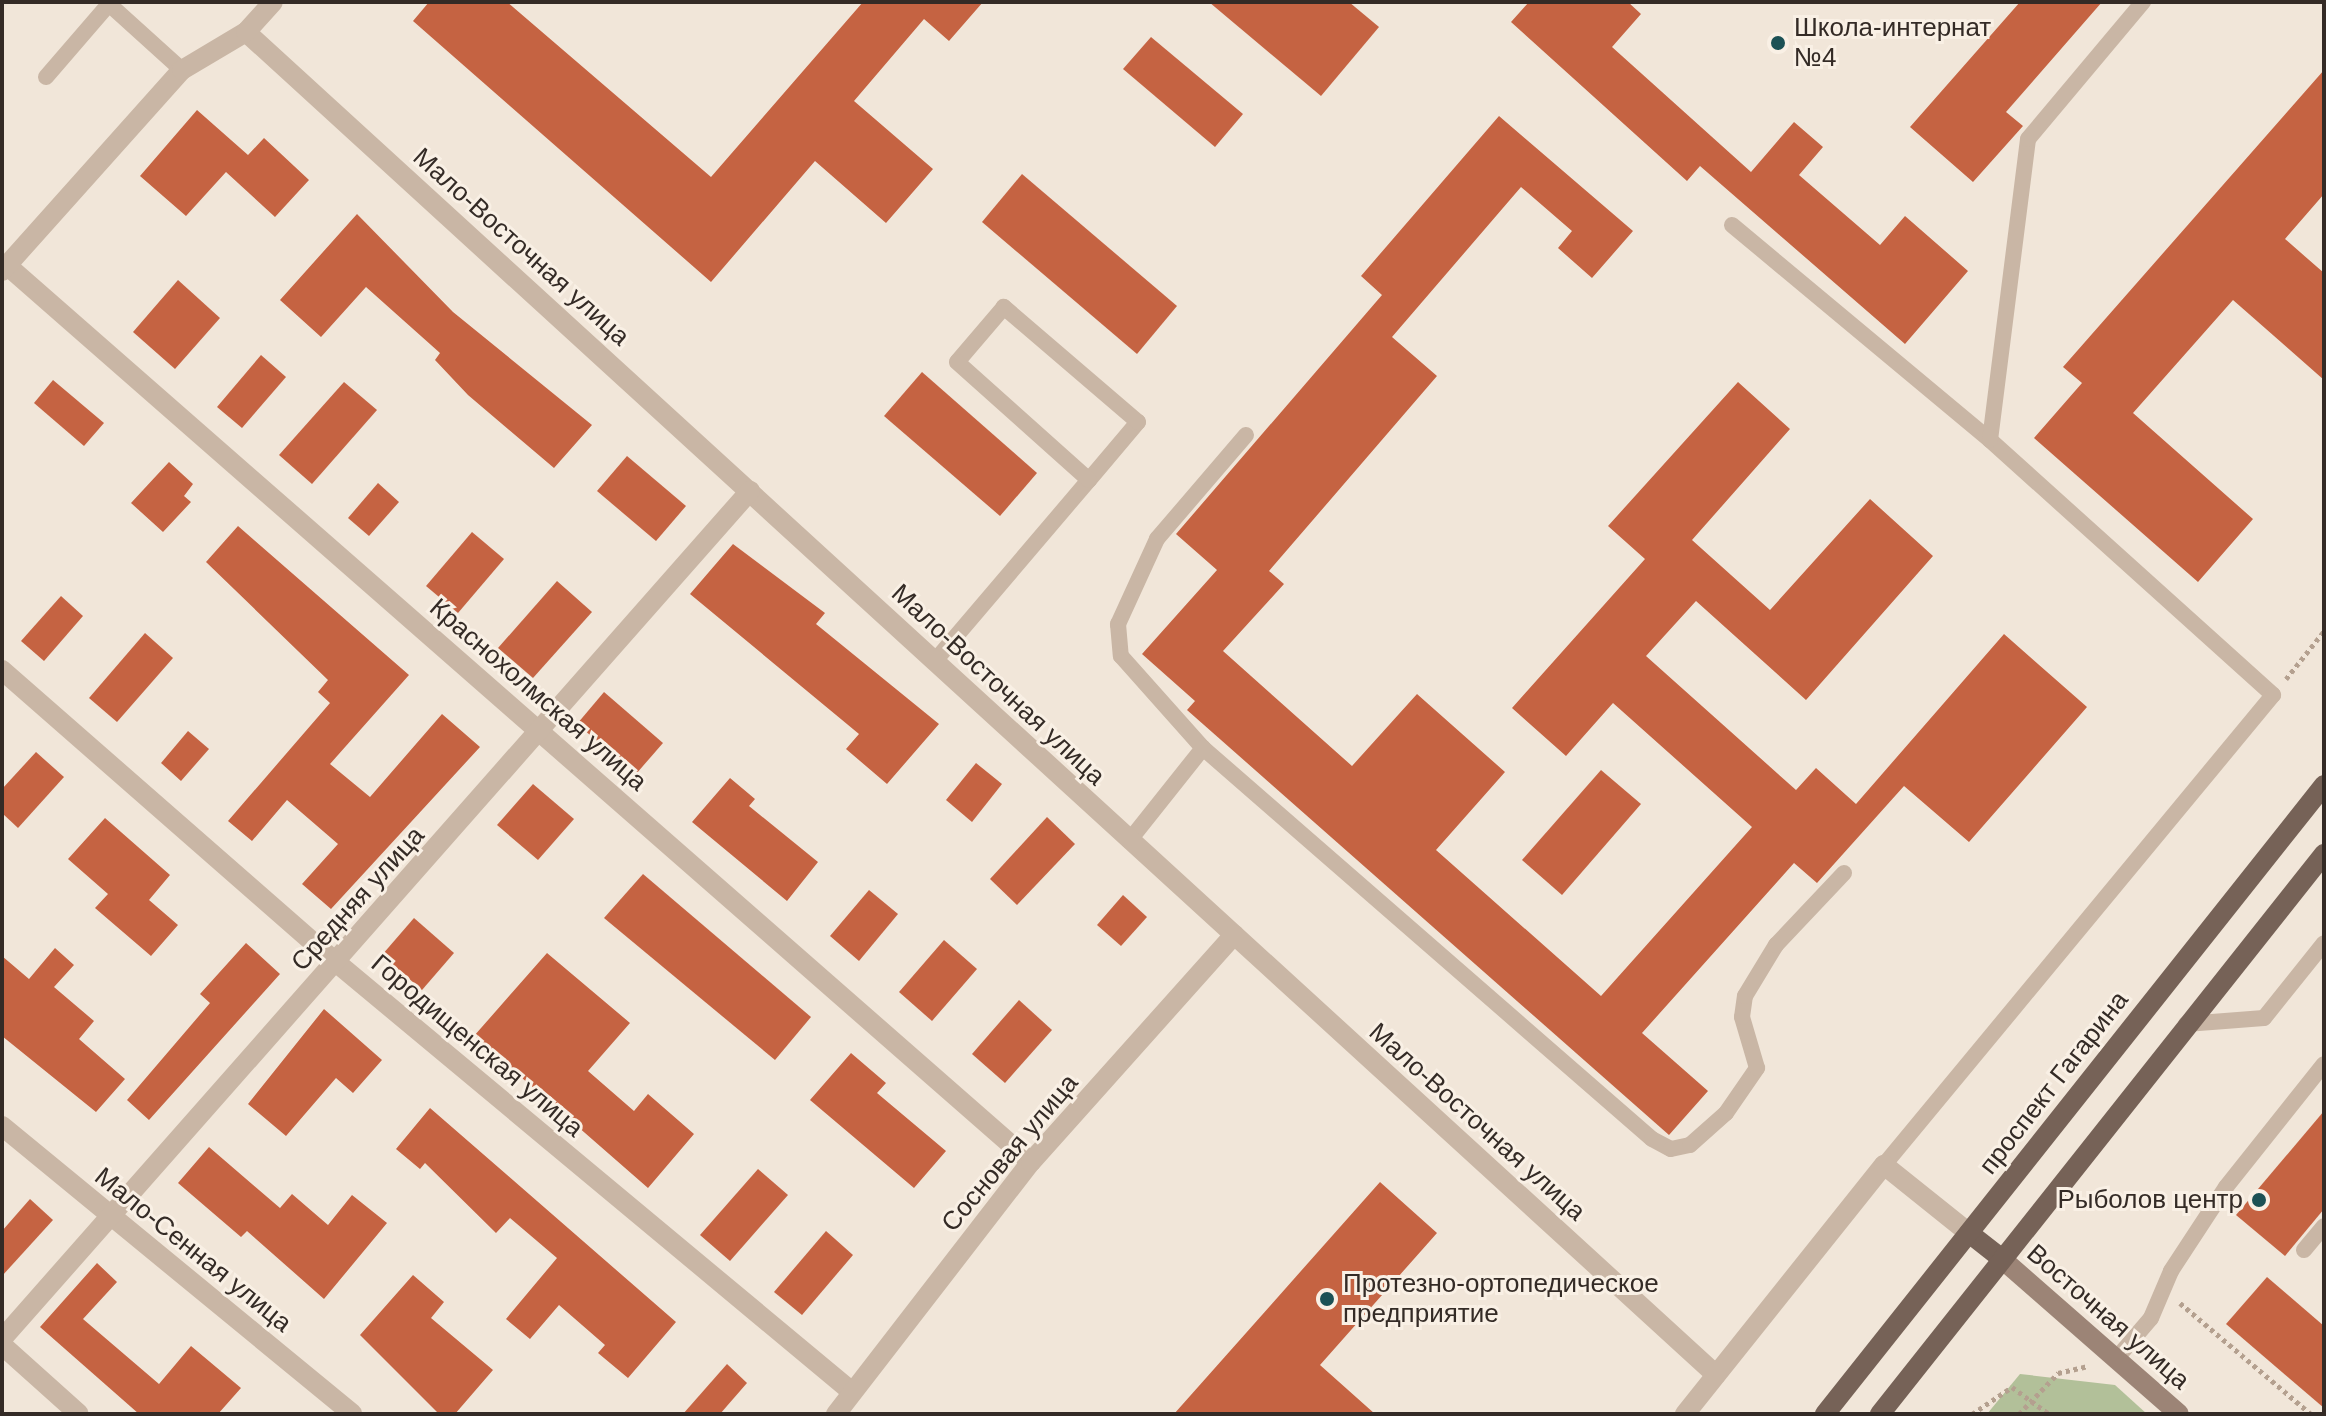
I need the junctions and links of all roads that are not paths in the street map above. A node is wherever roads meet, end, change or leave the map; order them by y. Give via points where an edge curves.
1 (273, 2) edge
2 (2143, 2) edge
3 (246, 32) junction
4 (182, 70) junction
5 (46, 77) dead end
6 (1732, 225) dead end
7 (5, 268) edge
8 (1246, 435) dead end
9 (1990, 440) junction
10 (1089, 480) junction
11 (750, 491) junction
12 (934, 662) junction
13 (2, 670) edge
14 (541, 732) junction
15 (1203, 748) junction
16 (2324, 785) edge
17 (1129, 841) junction
18 (2324, 854) edge
19 (1844, 873) dead end
20 (1234, 935) junction
21 (2324, 943) edge
22 (337, 963) junction
23 (2186, 1024) junction
24 (2324, 1064) edge
25 (2, 1126) edge
26 (1031, 1162) junction
27 (1884, 1165) junction
28 (109, 1215) junction
29 (2324, 1226) edge
30 (1969, 1233) junction
31 (2304, 1250) dead end
32 (2002, 1259) junction
33 (2, 1342) edge
34 (2116, 1359) junction
35 (1716, 1375) junction
36 (852, 1392) junction
37 (79, 1414) edge
38 (352, 1414) edge
39 (836, 1414) edge
40 (1685, 1414) edge
41 (1825, 1414) edge
42 (1880, 1414) edge
43 (2179, 1414) edge

1 - 3 street
2 - 9 lane via 2028,139
3 - 4 street
3 - 11 street, Мало-Восточная улица
4 - 5 lane via 109,4
4 - 7 street
6 - 9 lane
7 - 14 street, Краснохолмская улица
8 - 15 lane via 1157,539 1118,624 1121,656 1139,685
9 - 27 lane via 2273,695
10 - 10 lane via 1138,422 1004,307 957,362
10 - 12 lane
11 - 12 street, Мало-Восточная улица
11 - 14 street, Средняя улица
12 - 17 street, Мало-Восточная улица
13 - 22 street, Городищенская улица
14 - 22 street, Средняя улица
14 - 26 street, Краснохолмская улица
15 - 17 lane
15 - 19 lane via 1671,1149 1690,1145 1726,1113 1757,1068 1742,1017 1745,996 1776,945
16 - 30 main road, проспект Гагарина
17 - 20 street, Мало-Восточная улица
18 - 23 main road
20 - 26 street, Сосновая улица
20 - 35 street, Мало-Восточная улица
21 - 23 lane via 2264,1018
22 - 28 street, Средняя улица
22 - 36 street, Городищенская улица
23 - 32 main road
24 - 34 lane via 2226,1187 2151,1318
25 - 28 street, Мало-Сенная улица
26 - 36 street, Сосновая улица
27 - 30 street
27 - 35 street
28 - 33 street, Средняя улица
28 - 38 street, Мало-Сенная улица
29 - 31 lane
30 - 32 main road
30 - 41 main road, проспект Гагарина
32 - 34 main road, Восточная улица
32 - 42 main road
33 - 37 street
34 - 43 main road, Восточная улица
35 - 40 street
36 - 39 street, Сосновая улица

